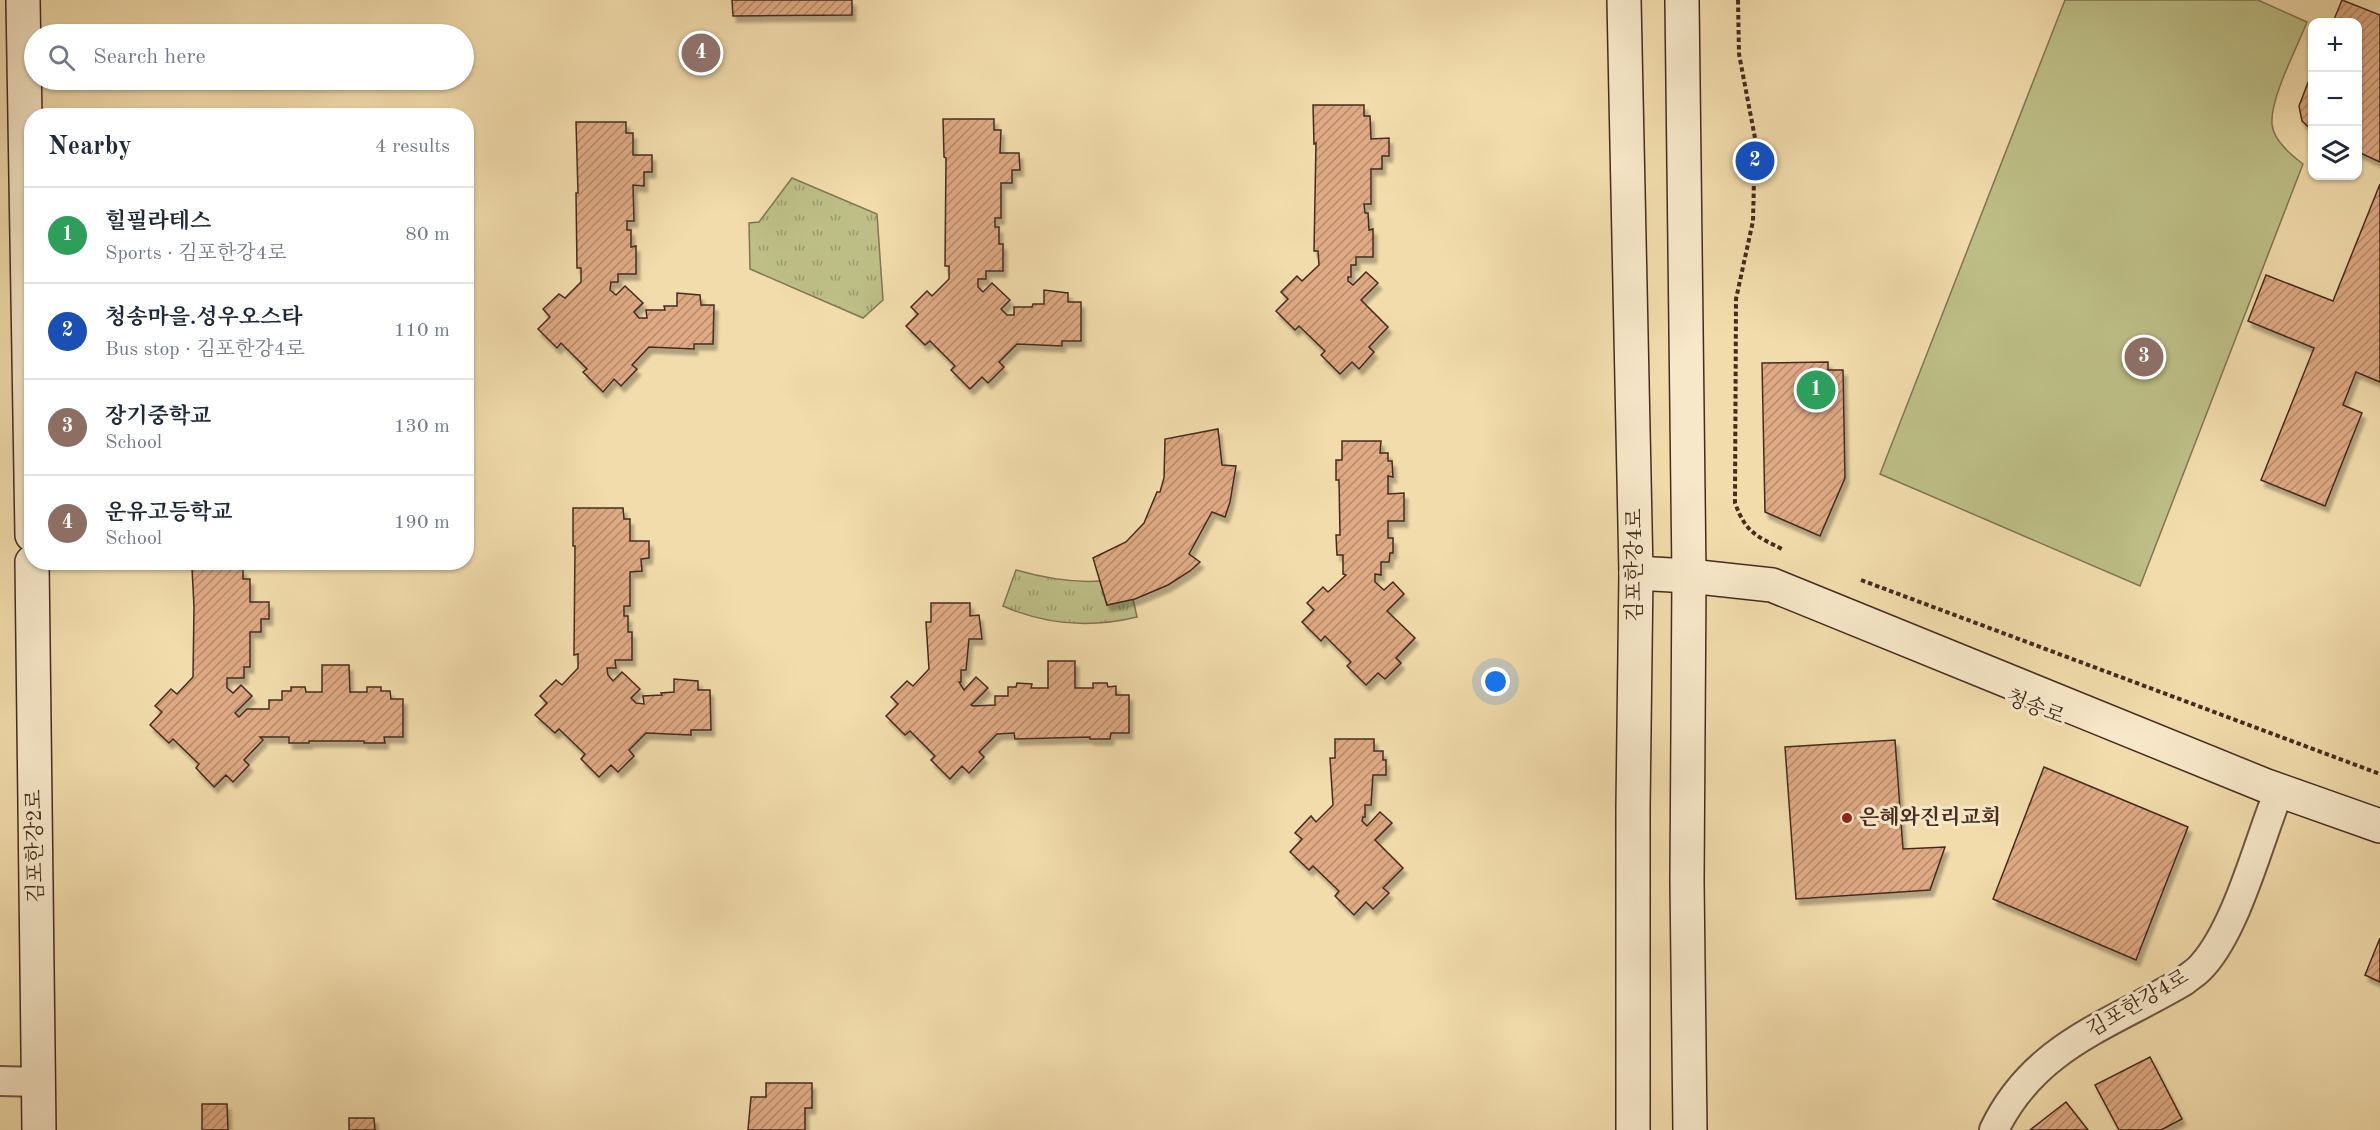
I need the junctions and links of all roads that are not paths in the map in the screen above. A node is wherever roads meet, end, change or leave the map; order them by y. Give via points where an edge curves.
1 (23, 0) edge
2 (1624, 0) edge
3 (1682, 0) edge
4 (24, 59) edge
5 (25, 90) edge
6 (25, 108) edge
7 (32, 570) edge
8 (1636, 573) junction
9 (1689, 576) junction
10 (2277, 796) junction
11 (2380, 826) edge
12 (2380, 840) edge
13 (0, 1081) edge
14 (39, 1082) junction
15 (39, 1130) edge
16 (1633, 1130) edge
17 (1690, 1130) edge
18 (1994, 1130) edge

1 - 4 street
2 - 8 street, 김포한강4로
3 - 9 street
5 - 6 street
7 - 14 street, 김포한강2로
8 - 9 street, 청송로
8 - 16 street, 김포한강4로
9 - 10 street, 청송로 via 1772,585
9 - 17 street
10 - 11 street, 청송로
10 - 12 street, 청송로
10 - 18 street, 김포한강4로 via 2234,911 2202,966 2184,981 2058,1051 2015,1095
13 - 14 street
14 - 15 street, 김포한강2로

